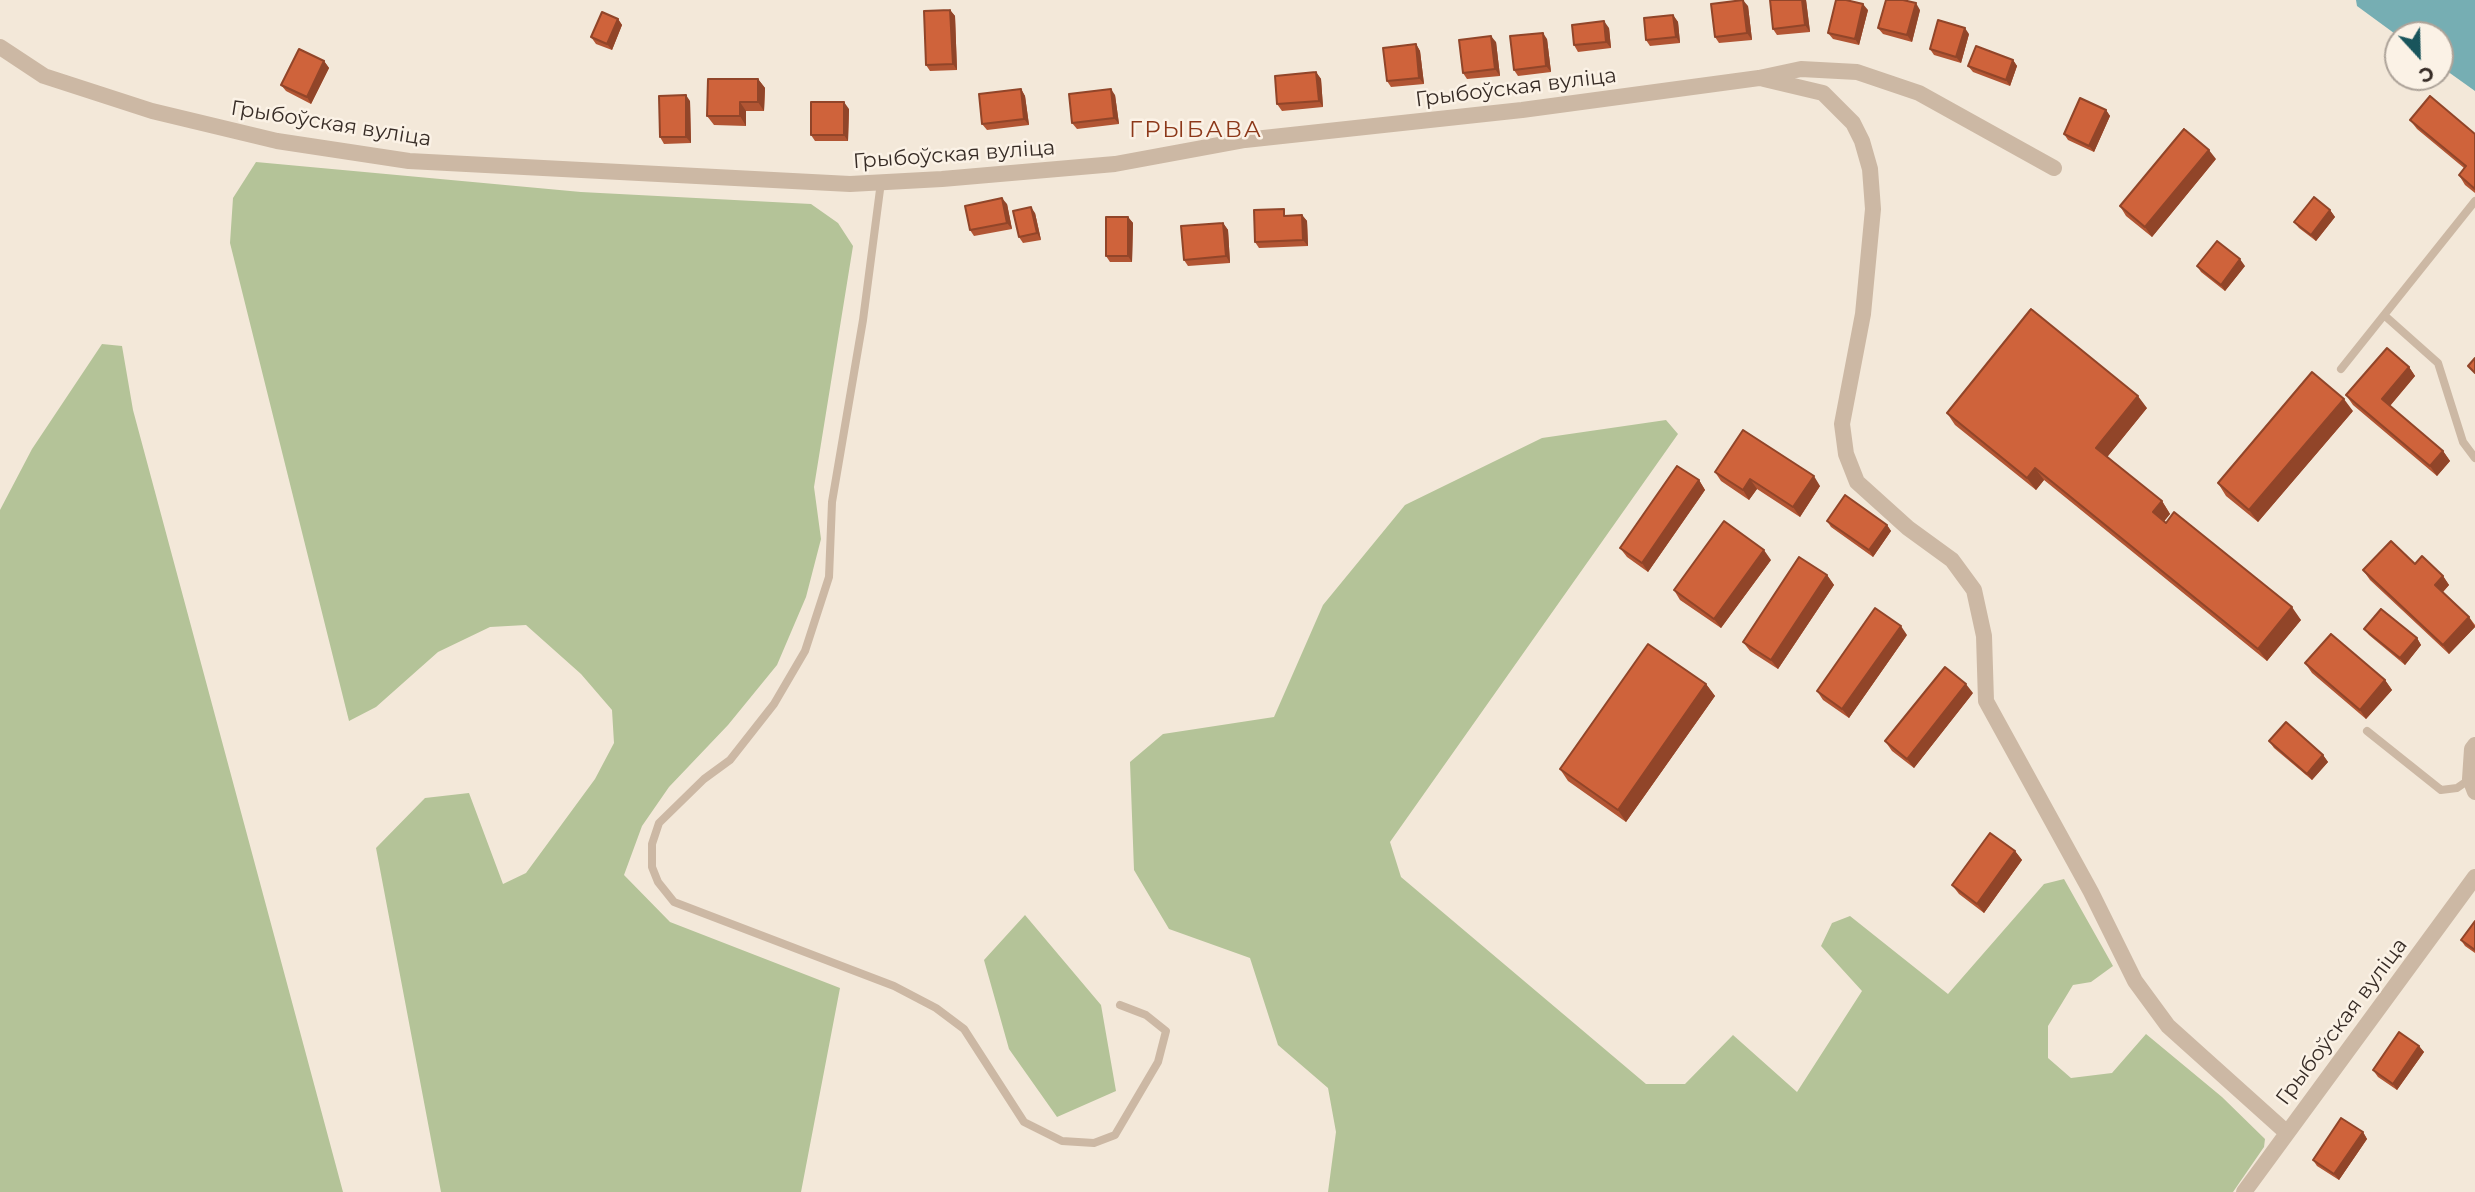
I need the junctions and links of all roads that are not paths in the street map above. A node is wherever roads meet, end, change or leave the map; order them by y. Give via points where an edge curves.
1 (0, 47) edge
2 (1759, 78) junction
3 (2054, 168) dead end
4 (881, 182) junction
5 (2475, 201) edge
6 (2384, 315) junction
7 (2340, 369) dead end
8 (2475, 458) edge
9 (2367, 731) dead end
10 (2475, 745) edge
11 (2473, 785) edge
12 (2475, 877) edge
13 (1120, 1005) dead end
14 (2286, 1132) junction
15 (2244, 1192) edge

1 - 4 street, Грыбоўская вуліца via 44,76 152,111 276,141 409,161
2 - 3 street, Грыбоўская вуліца via 1801,69 1857,72 1919,93
2 - 4 street, Грыбоўская вуліца via 1244,140 1115,164
2 - 14 street via 1823,93 1853,122 1870,169 1873,209 1863,314 1842,424 1846,454 1857,482 1952,560 1974,590 1984,636 1986,701 2135,981 2168,1026
4 - 13 lane via 832,502 829,576 805,652 774,704 730,760 659,823 652,844 652,867 674,902 894,986 936,1008 964,1029 1024,1122 1062,1141 1094,1143 1115,1135 1158,1062 1166,1031 1146,1015
5 - 6 lane
6 - 7 lane
6 - 8 lane via 2438,363 2463,442
9 - 11 lane via 2441,790
10 - 11 street
12 - 14 street, Грыбоўская вуліца
14 - 15 street, Грыбоўская вуліца

